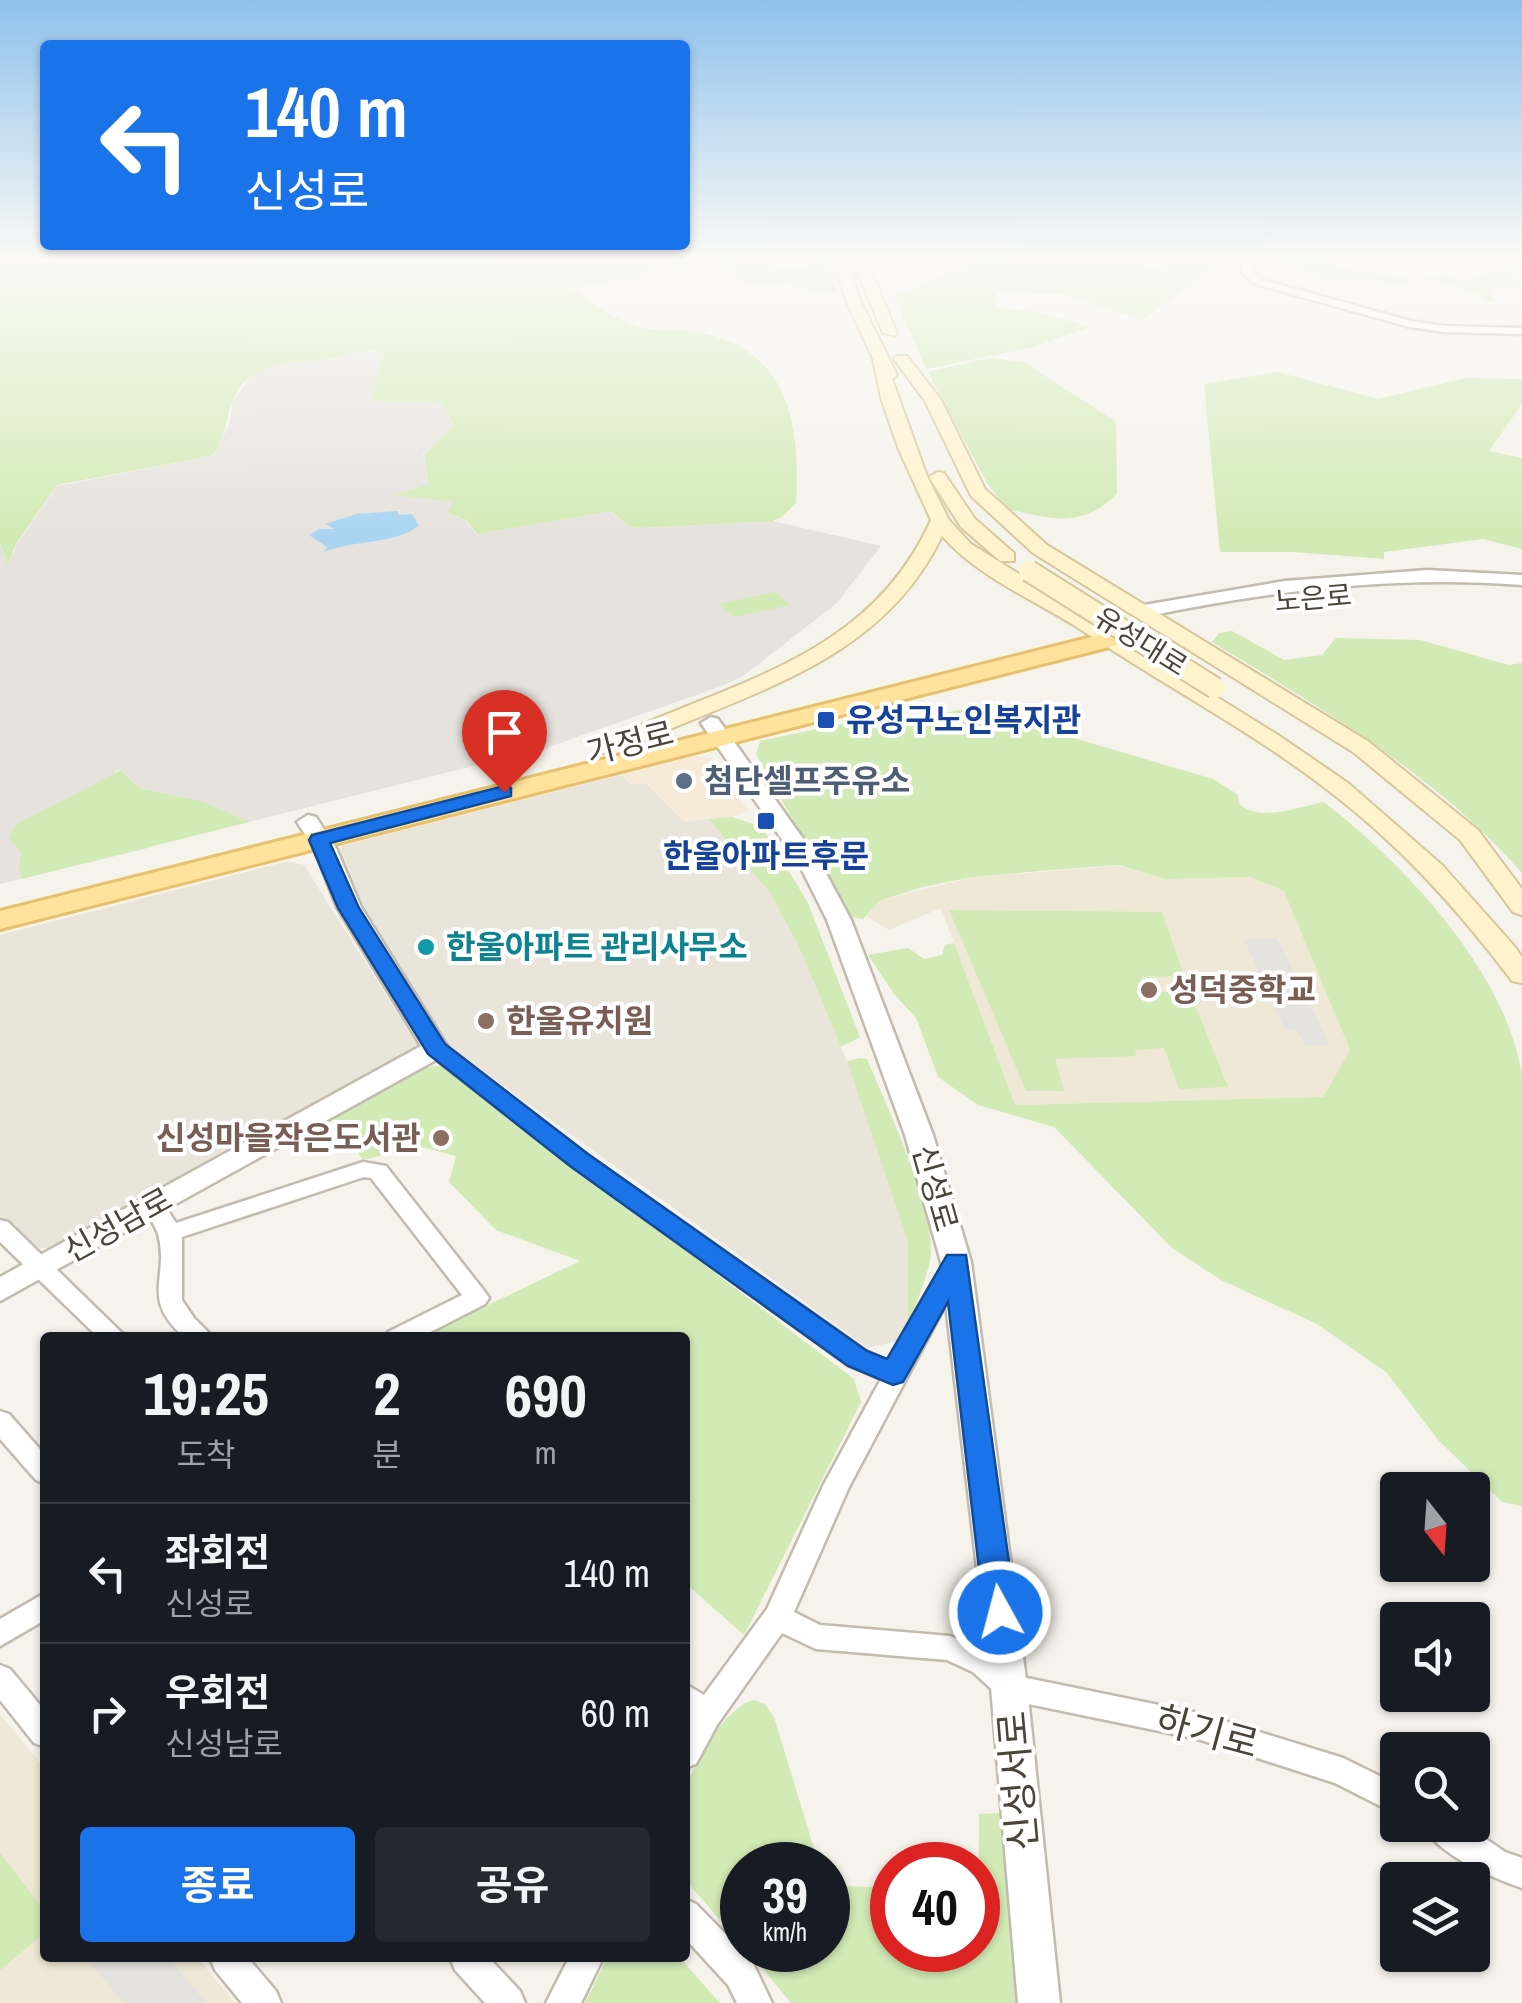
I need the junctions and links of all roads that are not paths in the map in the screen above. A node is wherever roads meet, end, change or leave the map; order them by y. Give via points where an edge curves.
1 (877, 351) edge
2 (899, 351) edge
3 (881, 359) junction
4 (902, 359) junction
5 (940, 520) junction
6 (1038, 569) junction
7 (1522, 580) edge
8 (1522, 593) edge
9 (1144, 611) junction
10 (1165, 624) junction
11 (1099, 633) junction
12 (1224, 685) junction
13 (716, 730) junction
14 (609, 748) junction
15 (313, 831) junction
16 (0, 900) edge
17 (1522, 907) edge
18 (0, 920) edge
19 (1522, 929) edge
20 (1522, 966) edge
21 (1522, 975) edge
22 (436, 1049) junction
23 (153, 1206) junction
24 (0, 1228) edge
25 (170, 1233) junction
26 (956, 1262) junction
27 (42, 1267) junction
28 (0, 1290) edge
29 (109, 1332) edge
30 (196, 1332) edge
31 (408, 1332) edge
32 (893, 1374) junction
33 (0, 1421) edge
34 (40, 1467) edge
35 (40, 1608) edge
36 (778, 1618) junction
37 (0, 1634) edge
38 (0, 1678) edge
39 (1009, 1687) junction
40 (696, 1706) edge
41 (40, 1727) edge
42 (690, 1732) edge
43 (1380, 1792) edge
44 (1464, 1842) edge
45 (1522, 1873) edge
46 (690, 1920) edge
47 (230, 1962) edge
48 (471, 1962) edge
49 (584, 1962) edge
50 (264, 2003) edge
51 (508, 2003) edge
52 (562, 2003) edge
53 (755, 2003) edge
54 (1039, 2003) edge

1 - 3 main road, 유성대로
2 - 4 main road, 유성대로
3 - 5 main road via 886,390
3 - 6 main road, 유성대로 via 952,504 989,543
4 - 6 main road, 유성대로 via 966,494
4 - 9 main road via 996,512 1040,550
5 - 11 main road via 966,549
5 - 14 main road via 906,580 864,620 748,693
6 - 12 main road, 유성대로, bridge
7 - 9 street, 노은로 via 1376,576
8 - 10 street, 노은로 via 1414,590 1274,600
9 - 10 main road
9 - 11 main road, 가정로
10 - 11 main road, 노은로
10 - 17 main road via 1413,787 1469,835
11 - 13 main road, 가정로
11 - 21 main road via 1372,813 1446,882
12 - 19 main road, 유성대로 via 1406,799 1482,874
12 - 20 main road, 유성대로 via 1383,804 1468,890 1509,938
13 - 14 main road, 가정로
13 - 15 main road, 가정로
13 - 26 street, 신성로 via 810,864 838,920 919,1135
14 - 15 main road, 가정로
15 - 16 main road, 가정로
15 - 18 main road, 가정로
15 - 22 street via 349,908
22 - 23 street, 신성남로
22 - 32 street via 579,1160 842,1347
23 - 25 street
23 - 27 street, 신성남로
24 - 27 street, 신성남로
25 - 30 street via 174,1312
25 - 31 street via 362,1169 378,1171 477,1298
26 - 32 street, 신성로
26 - 39 street, 신성서로
27 - 28 street
27 - 29 street
32 - 36 street, 신성로
33 - 34 street
35 - 37 street
36 - 39 street via 816,1637 950,1648 983,1662
36 - 40 street, 신성로
38 - 41 street
39 - 43 street, 하기로 via 1198,1726 1343,1772
39 - 54 street, 신성서로
40 - 42 street, 신성로
44 - 45 street
46 - 53 street via 740,1973
47 - 50 street
48 - 51 street
49 - 52 street

